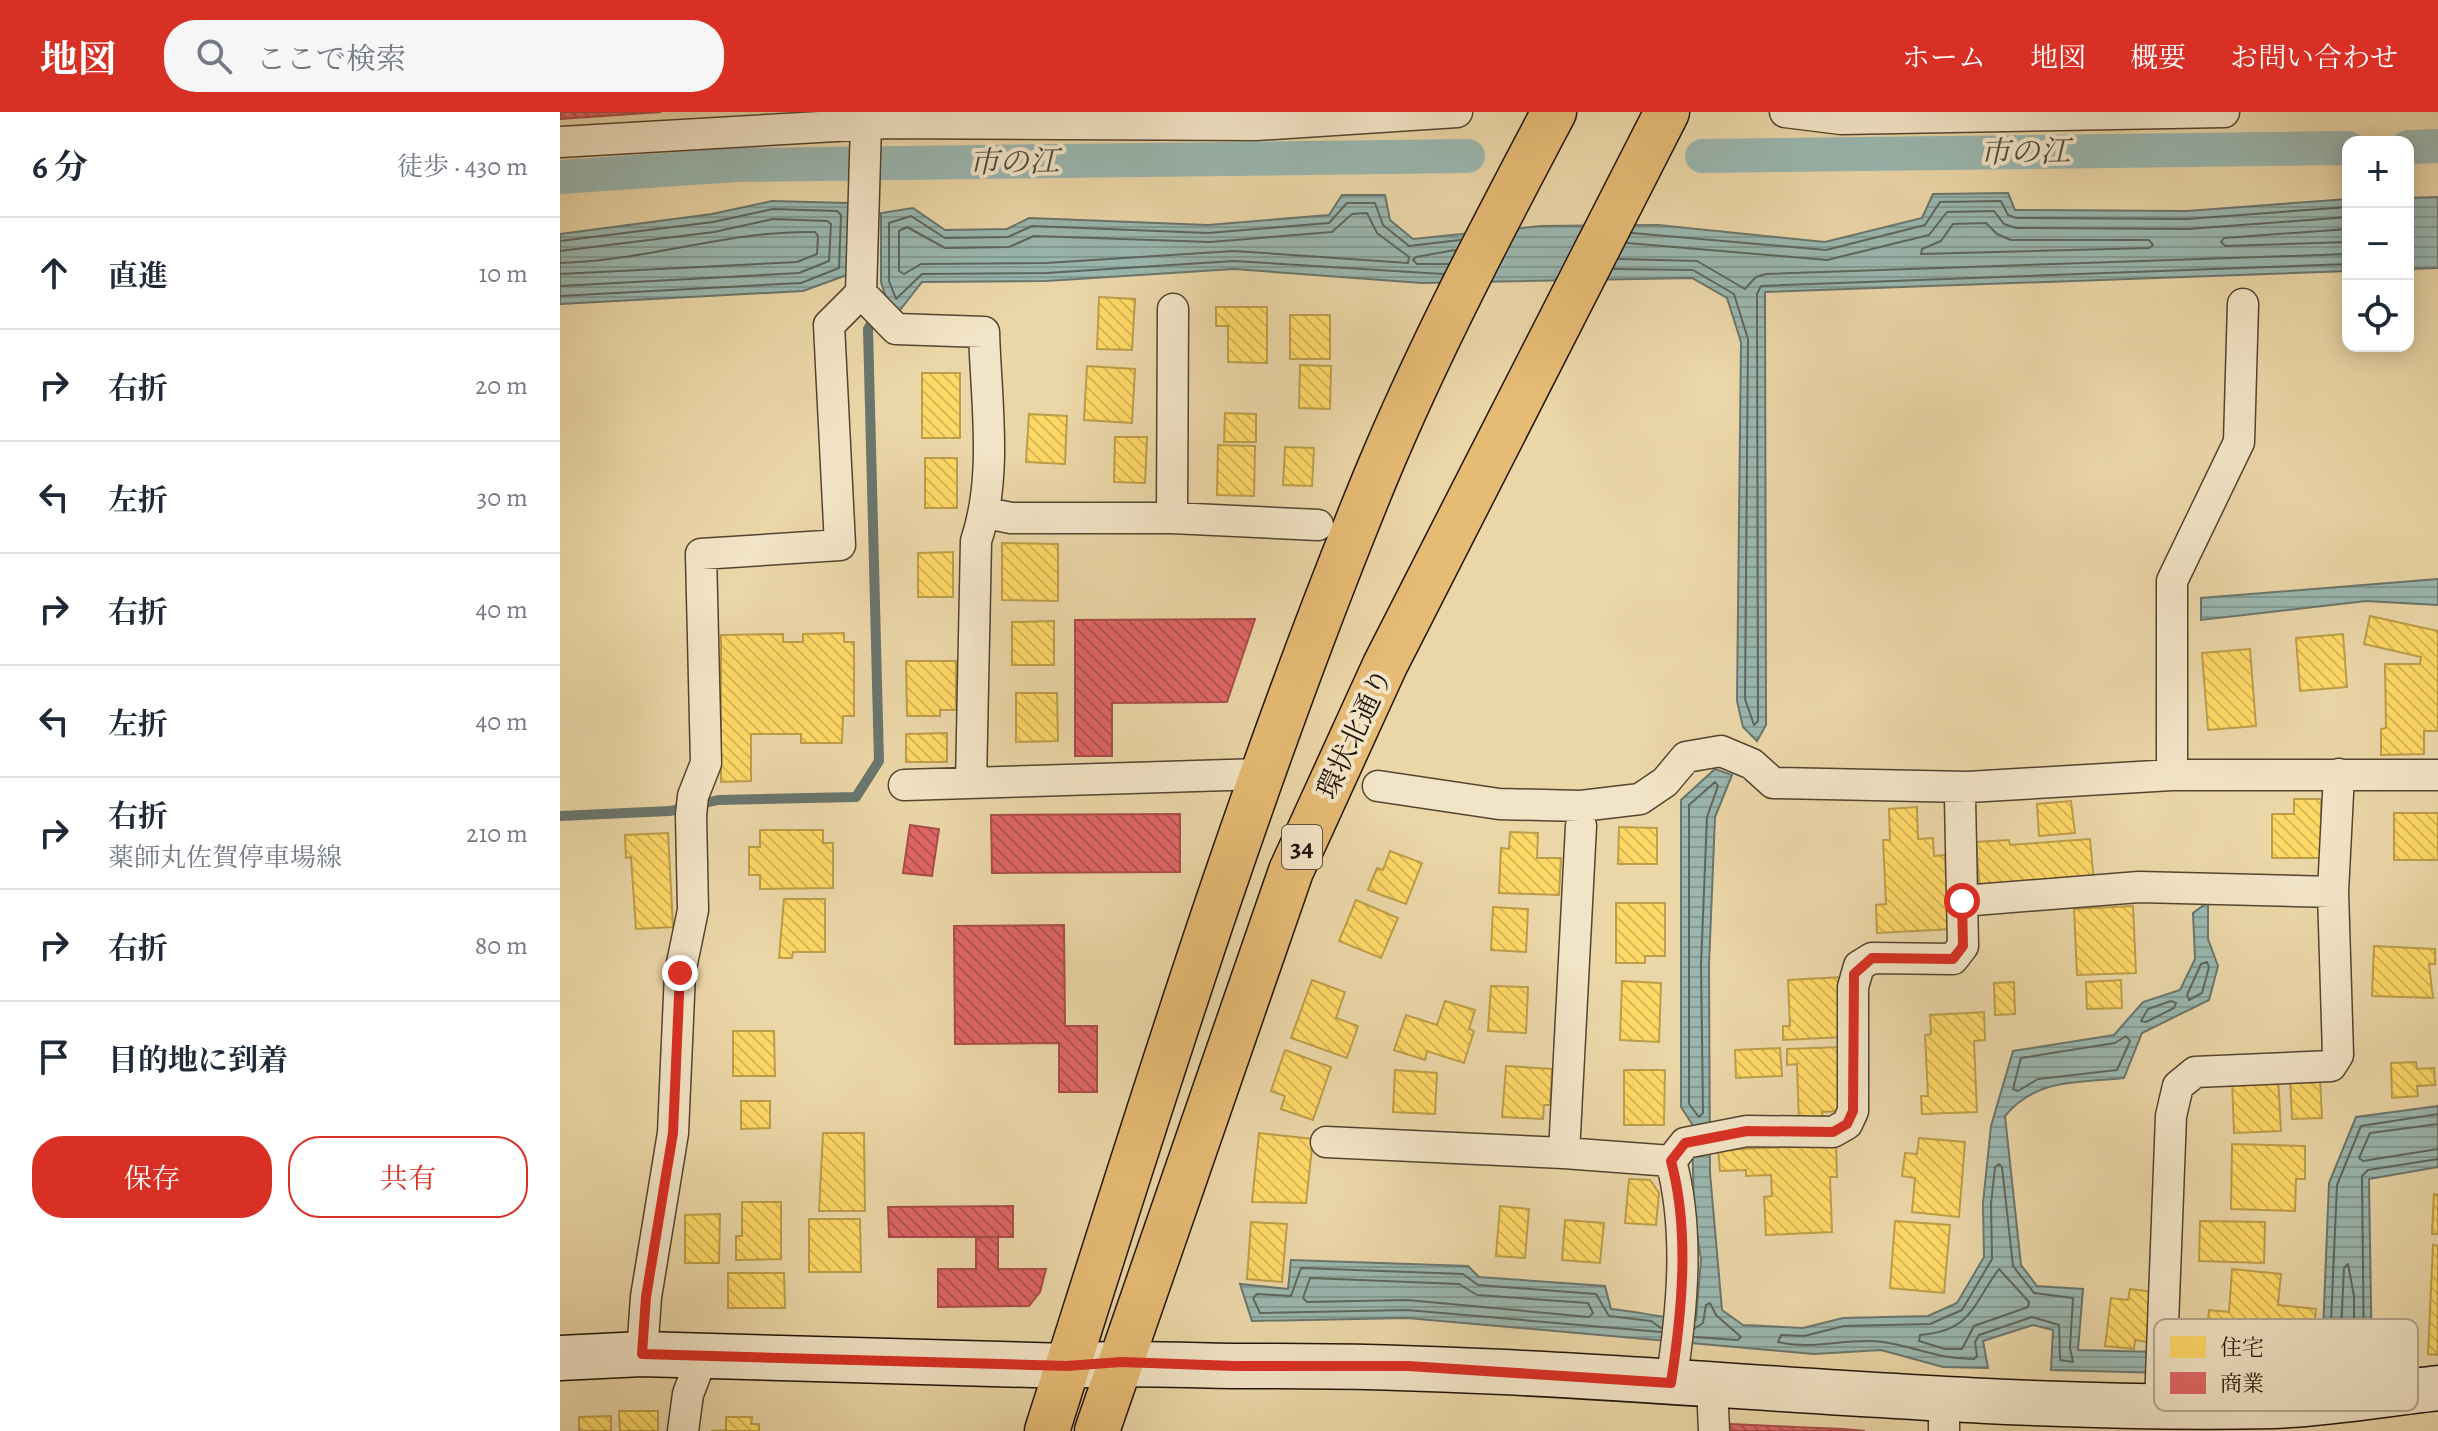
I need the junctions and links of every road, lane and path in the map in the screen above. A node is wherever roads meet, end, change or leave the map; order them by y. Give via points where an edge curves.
1 (1457, 112) edge
2 (1554, 112) edge
3 (1667, 112) edge
4 (1785, 112) edge
5 (2224, 112) edge
6 (877, 127) edge
7 (560, 142) edge
8 (871, 301) junction
9 (2243, 304) dead end
10 (1173, 309) dead end
11 (986, 513) junction
12 (1172, 518) junction
13 (1318, 525) dead end
14 (1261, 774) junction
15 (2339, 774) junction
16 (2172, 775) junction
17 (2438, 775) edge
18 (971, 783) junction
19 (904, 785) dead end
20 (1378, 786) dead end
21 (1968, 787) junction
22 (1581, 826) dead end
23 (2333, 892) junction
24 (1962, 901) junction
25 (1326, 1142) dead end
26 (1678, 1152) junction
27 (1564, 1153) junction
28 (2165, 1319) edge
29 (642, 1354) junction
30 (703, 1355) junction
31 (560, 1358) edge
32 (1121, 1362) junction
33 (1067, 1366) junction
34 (1686, 1372) junction
35 (2438, 1388) edge
36 (2418, 1392) edge
37 (2154, 1395) edge
38 (2242, 1411) edge
39 (2314, 1411) edge
40 (1944, 1415) edge
41 (2276, 1418) edge
42 (683, 1431) edge
43 (1047, 1431) edge
44 (1097, 1431) edge
45 (1714, 1431) edge

1 - 6 street via 1256,125
2 - 14 highway, 34 via 1455,302 1377,475
3 - 32 highway, 環状北通り / 34 via 1385,665 1291,871
4 - 5 street via 1841,119
6 - 7 street
6 - 8 street via 864,197
8 - 11 street via 896,329 984,332
8 - 29 street via 829,325 840,545 701,554 706,763 692,806 693,910 680,973 673,1133
9 - 16 street via 2239,442 2172,581
10 - 12 street
11 - 12 street via 1011,518
11 - 18 street via 976,541
12 - 13 street
14 - 18 street
14 - 33 highway, 34
15 - 16 street
15 - 17 street
15 - 23 street
16 - 21 street
18 - 19 street
20 - 21 street via 1499,804 1581,806 1640,799 1665,782 1686,757 1721,751 1752,764 1773,783
21 - 24 street via 1960,798
22 - 27 street
23 - 24 street via 2139,887
23 - 28 street via 2338,1055 2331,1066 2195,1072 2178,1086 2171,1116
24 - 26 street via 1963,946 1953,959 1872,958 1854,974 1853,1111 1847,1124 1833,1132 1747,1131
25 - 27 street
26 - 27 street
26 - 34 street
29 - 30 main road
29 - 31 main road
30 - 33 main road
30 - 42 street via 688,1394
32 - 33 main road
32 - 34 main road
32 - 44 highway, 環状北通り / 34
33 - 43 highway, 34
34 - 40 main road
34 - 45 street
35 - 36 main road
37 - 40 main road
38 - 41 main road
39 - 41 main road

